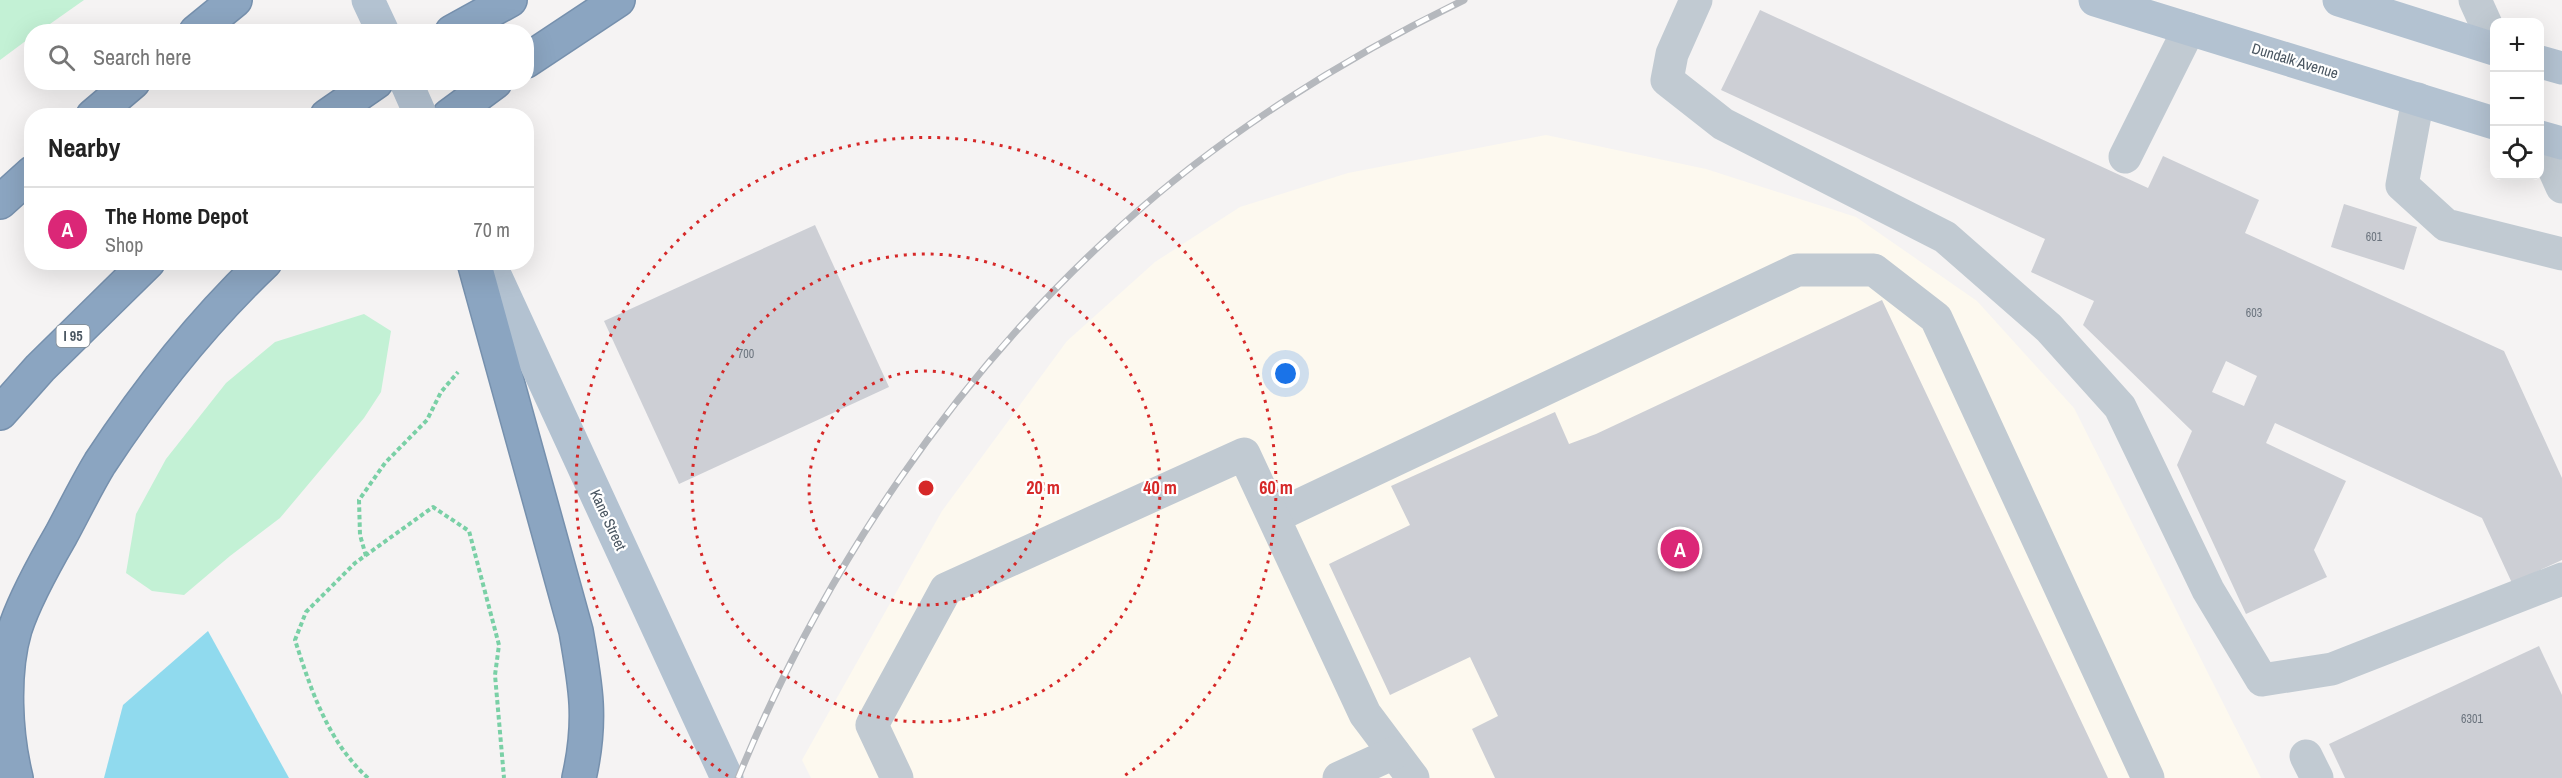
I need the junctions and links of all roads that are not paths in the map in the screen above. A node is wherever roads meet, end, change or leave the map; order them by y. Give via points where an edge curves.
1 (235, 0) edge
2 (368, 0) edge
3 (510, 0) edge
4 (618, 0) edge
5 (1696, 0) edge
6 (2095, 0) edge
7 (2339, 0) edge
8 (2475, 0) edge
9 (206, 24) edge
10 (379, 24) edge
11 (466, 24) edge
12 (2189, 28) junction
13 (2490, 33) edge
14 (2490, 48) edge
15 (534, 56) edge
16 (2544, 63) edge
17 (2562, 68) edge
18 (124, 90) edge
19 (364, 90) edge
20 (410, 90) edge
21 (484, 90) edge
22 (2418, 99) junction
23 (102, 108) edge
24 (339, 108) edge
25 (417, 108) edge
26 (460, 108) edge
27 (2490, 122) edge
28 (2544, 138) edge
29 (2562, 143) edge
30 (2544, 146) edge
31 (2126, 157) dead end
32 (24, 180) edge
33 (2562, 187) edge
34 (0, 202) edge
35 (2562, 254) edge
36 (140, 270) edge
37 (257, 270) edge
38 (476, 270) edge
39 (493, 270) edge
40 (0, 413) edge
41 (1274, 517) junction
42 (2562, 579) edge
43 (1404, 765) edge
44 (16, 778) edge
45 (579, 778) edge
46 (727, 778) edge
47 (897, 778) edge
48 (1339, 778) edge
49 (2148, 778) edge

1 - 9 highway
2 - 10 main road
3 - 11 highway
4 - 15 highway
5 - 42 street via 1672,54 1667,80 1723,124 1945,237 2049,328 2120,407 2208,590 2262,680 2332,669
6 - 12 main road, Dundalk Avenue
7 - 14 main road
8 - 13 street
12 - 22 main road, Dundalk Avenue
12 - 31 street
16 - 17 main road
18 - 23 highway
19 - 24 highway
20 - 25 main road
21 - 26 highway
22 - 27 main road, Dundalk Avenue
22 - 35 street via 2402,185 2446,225
28 - 29 main road
30 - 33 street
32 - 34 highway
36 - 40 highway, I 95
37 - 44 highway via 172,365 100,464 47,559 15,629 6,693
38 - 45 highway via 576,631 587,693 586,746
39 - 46 main road, Kane Street
41 - 43 street via 1365,714
41 - 47 street via 1244,454 946,589 872,725
41 - 49 street via 1797,270 1874,270 1936,318
43 - 48 street

